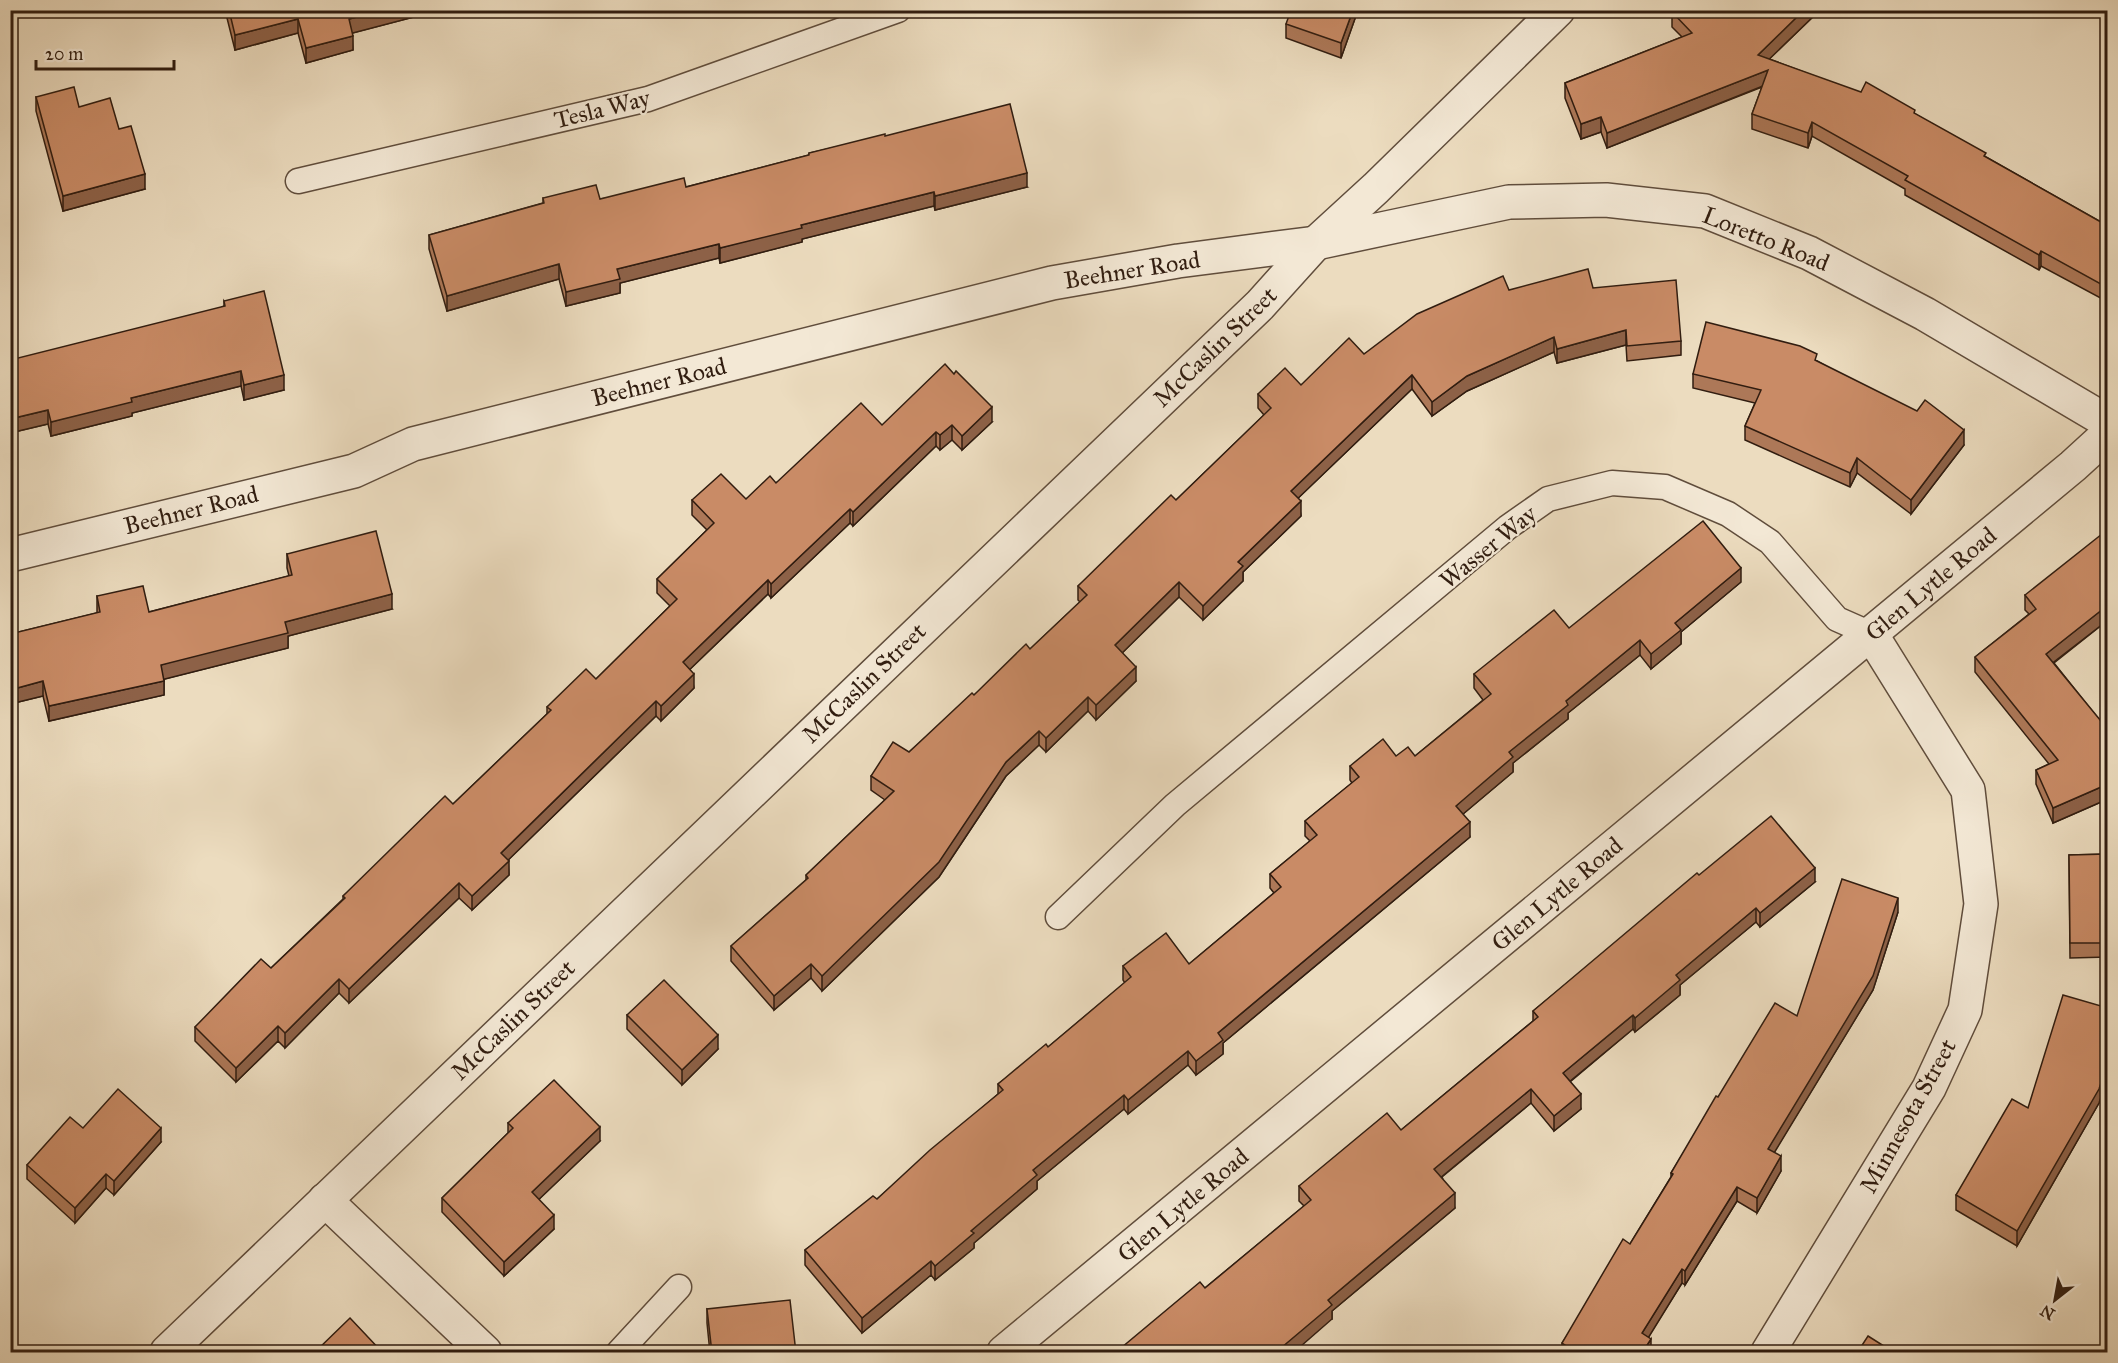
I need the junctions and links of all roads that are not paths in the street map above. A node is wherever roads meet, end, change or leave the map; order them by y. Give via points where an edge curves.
1 (898, 10) edge
2 (1558, 10) edge
3 (298, 181) dead end
4 (1316, 243) junction
5 (2108, 422) edge
6 (2108, 434) edge
7 (10, 555) edge
8 (1871, 634) junction
9 (1058, 917) dead end
10 (325, 1200) junction
11 (679, 1287) dead end
12 (167, 1353) edge
13 (485, 1353) edge
14 (619, 1353) edge
15 (1004, 1353) edge
16 (1768, 1353) edge

1 - 3 lane, Tesla Way via 648,99
2 - 4 street, McCaslin Street
4 - 5 street, Loretto Road via 1509,202 1606,200 1705,211 1819,258 1925,314
4 - 7 street, Beehner Road via 1052,283 413,444 354,471
4 - 10 street, McCaslin Street via 1252,312
6 - 8 street, Glen Lytle Road
8 - 9 lane, Wasser Way via 1837,619 1770,542 1728,514 1665,487 1612,483 1548,500 1509,527 1175,805
8 - 15 street, Glen Lytle Road
8 - 16 street, Minnesota Street via 1968,790 1982,904 1965,1010 1929,1088
10 - 12 street, McCaslin Street
10 - 13 street
11 - 14 lane

